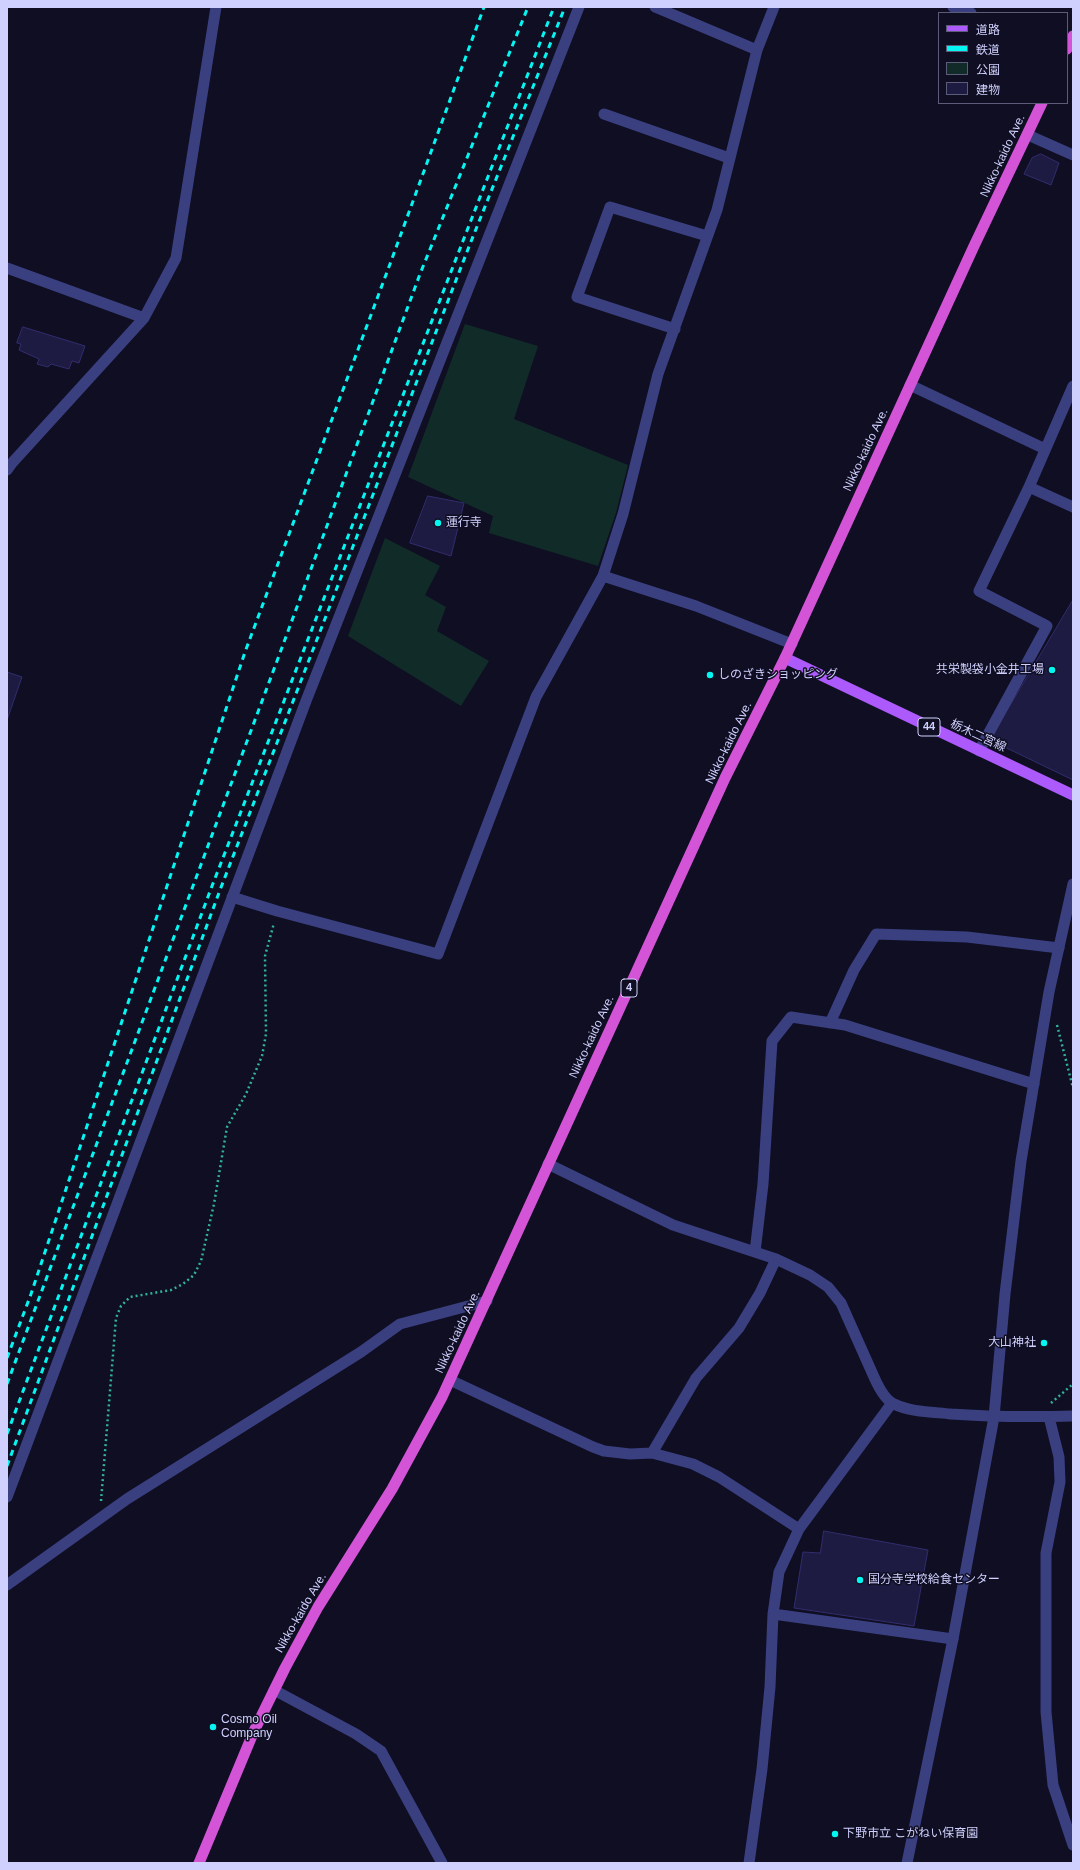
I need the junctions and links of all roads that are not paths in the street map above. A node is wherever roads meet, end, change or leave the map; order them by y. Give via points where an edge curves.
1 (216, 7) edge
2 (579, 7) edge
3 (655, 7) edge
4 (774, 7) edge
5 (953, 7) edge
6 (969, 12) edge
7 (757, 50) junction
8 (1042, 104) edge
9 (604, 114) dead end
10 (1028, 135) junction
11 (1073, 155) edge
12 (729, 158) junction
13 (707, 236) junction
14 (7, 268) edge
15 (144, 318) junction
16 (675, 328) junction
17 (910, 385) junction
18 (1073, 387) edge
19 (1045, 449) junction
20 (7, 470) edge
21 (1029, 487) junction
22 (1073, 507) edge
23 (603, 576) junction
24 (792, 644) junction
25 (785, 658) junction
26 (979, 750) junction
27 (1073, 795) edge
28 (1073, 884) edge
29 (232, 897) junction
30 (1059, 948) junction
31 (830, 1023) junction
32 (1034, 1084) junction
33 (548, 1164) junction
34 (755, 1252) junction
35 (776, 1259) junction
36 (487, 1302) junction
37 (450, 1380) junction
38 (892, 1404) junction
39 (1073, 1416) edge
40 (994, 1417) junction
41 (1045, 1417) junction
42 (652, 1453) junction
43 (7, 1497) edge
44 (799, 1529) junction
45 (7, 1585) edge
46 (773, 1614) junction
47 (953, 1640) junction
48 (274, 1690) junction
49 (1073, 1845) edge
50 (199, 1863) edge
51 (442, 1863) edge
52 (750, 1863) edge
53 (907, 1863) edge

1 - 15 street via 176,258
2 - 29 street via 311,686
3 - 7 street
4 - 7 street
5 - 6 street
7 - 12 street
8 - 10 highway, Nikko-kaido Ave. / 4
9 - 12 street
10 - 11 street
10 - 17 highway, Nikko-kaido Ave. / 4
12 - 13 street via 717,210
13 - 16 street
13 - 16 street via 610,207 577,297
14 - 15 street
15 - 20 street
16 - 23 street via 658,374 623,514
17 - 19 street
17 - 24 highway, Nikko-kaido Ave. / 4
18 - 19 street
19 - 21 street
21 - 22 street
21 - 26 street via 980,591 1047,626
23 - 24 street via 696,606
23 - 29 street via 536,697 438,954
24 - 25 highway, Nikko-kaido Ave. / 4
25 - 26 main road, 栃木二宮線 / 44
25 - 33 highway, Nikko-kaido Ave. / 4 via 722,785
26 - 27 main road, 栃木二宮線 / 44
28 - 30 street
29 - 43 street
30 - 31 street via 967,937 876,934 854,970
30 - 32 street
31 - 32 street via 845,1025
31 - 34 street via 791,1017 772,1041 763,1184
32 - 40 street via 1021,1161 1005,1294
33 - 34 street via 673,1225
33 - 36 highway, Nikko-kaido Ave. / 4
34 - 35 street
35 - 38 street via 810,1275 835,1295 877,1383
35 - 42 street via 739,1328 696,1378
36 - 37 highway, Nikko-kaido Ave. / 4
36 - 45 street via 400,1324 361,1352 127,1499
37 - 42 street via 604,1451
37 - 48 highway, Nikko-kaido Ave. / 4 via 392,1489 318,1607
38 - 40 street via 934,1412
38 - 44 street
39 - 41 street
40 - 41 street
40 - 47 street
41 - 49 street via 1059,1457 1060,1482 1046,1553 1046,1712 1053,1785
42 - 44 street via 693,1464
44 - 46 street via 779,1572
46 - 47 street
46 - 52 street via 770,1687
47 - 53 street
48 - 50 highway, Nikko-kaido Ave. / 4 via 254,1731
48 - 51 street via 356,1734 381,1751

